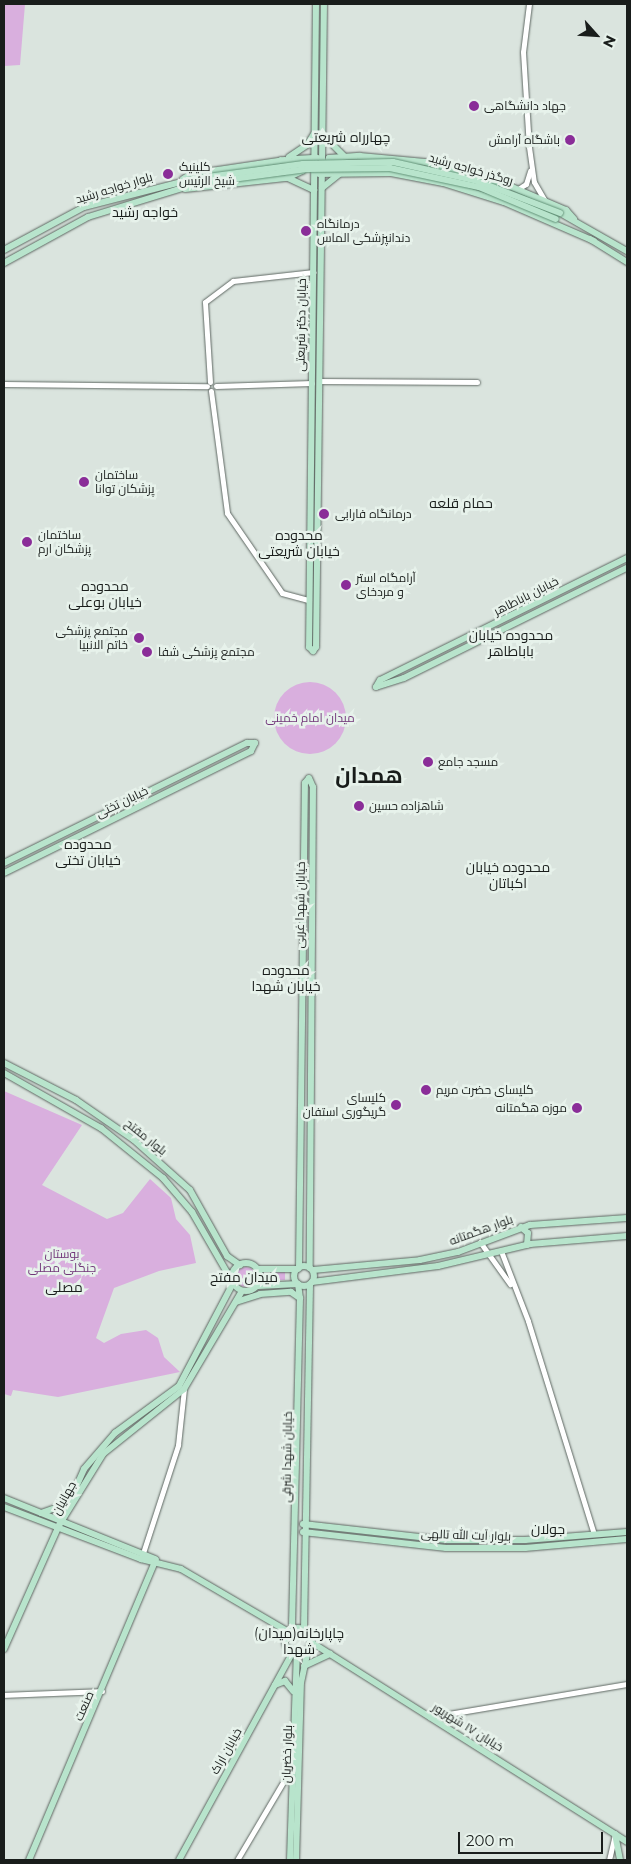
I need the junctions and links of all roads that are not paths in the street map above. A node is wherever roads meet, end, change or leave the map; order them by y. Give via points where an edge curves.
1 (316, 4) edge
2 (324, 4) edge
3 (529, 4) edge
4 (319, 132) junction
5 (345, 157) junction
6 (318, 158) junction
7 (281, 160) junction
8 (531, 165) junction
9 (342, 173) junction
10 (318, 174) junction
11 (287, 178) junction
12 (180, 182) junction
13 (194, 182) junction
14 (183, 189) junction
15 (318, 190) junction
16 (518, 190) junction
17 (545, 201) junction
18 (558, 216) junction
19 (574, 219) junction
20 (594, 241) junction
21 (4, 250) edge
22 (627, 251) edge
23 (5, 262) edge
24 (627, 262) edge
25 (4, 270) edge
26 (313, 272) junction
27 (319, 381) junction
28 (477, 382) dead end
29 (312, 383) junction
30 (4, 384) edge
31 (208, 384) junction
32 (213, 388) junction
33 (627, 558) edge
34 (627, 568) edge
35 (317, 588) junction
36 (310, 589) junction
37 (309, 600) junction
38 (174, 779) junction
39 (178, 787) junction
40 (4, 863) edge
41 (4, 873) edge
42 (4, 1063) edge
43 (4, 1073) edge
44 (627, 1218) edge
45 (521, 1227) junction
46 (627, 1236) edge
47 (480, 1242) junction
48 (527, 1245) junction
49 (500, 1251) junction
50 (484, 1254) junction
51 (240, 1265) junction
52 (386, 1266) junction
53 (298, 1268) junction
54 (258, 1269) junction
55 (311, 1269) junction
56 (387, 1275) junction
57 (233, 1282) junction
58 (311, 1283) junction
59 (298, 1284) junction
60 (258, 1286) junction
61 (512, 1286) junction
62 (242, 1291) junction
63 (300, 1298) junction
64 (233, 1304) junction
65 (182, 1388) junction
66 (4, 1498) edge
67 (68, 1500) junction
68 (4, 1507) edge
69 (40, 1513) junction
70 (65, 1522) junction
71 (58, 1524) junction
72 (304, 1524) junction
73 (303, 1532) junction
74 (627, 1532) edge
75 (377, 1533) junction
76 (594, 1534) junction
77 (627, 1539) edge
78 (525, 1540) junction
79 (381, 1542) junction
80 (526, 1548) junction
81 (144, 1551) junction
82 (141, 1558) junction
83 (156, 1560) junction
84 (304, 1629) junction
85 (291, 1631) junction
86 (311, 1642) junction
87 (4, 1649) edge
88 (308, 1650) junction
89 (295, 1653) junction
90 (330, 1654) junction
91 (304, 1666) junction
92 (627, 1684) edge
93 (275, 1685) junction
94 (103, 1691) junction
95 (294, 1692) junction
96 (4, 1695) edge
97 (430, 1717) junction
98 (292, 1767) junction
99 (613, 1833) junction
100 (627, 1838) edge
101 (627, 1842) edge
102 (29, 1860) edge
103 (179, 1860) edge
104 (238, 1860) edge
105 (290, 1860) edge
106 (296, 1860) edge
107 (609, 1860) edge
108 (620, 1860) edge

1 - 4 main road, خیابان دکتر شریعتی
2 - 4 main road, خیابان دکتر شریعتی
3 - 8 street via 524,52
4 - 5 main road
4 - 6 main road, خیابان دکتر شریعتی
4 - 7 main road via 296,155
5 - 9 main road via 326,160 328,171
5 - 16 main road via 424,162
6 - 7 main road
6 - 10 main road, خیابان دکتر شریعتی
7 - 11 main road via 303,166 300,173
7 - 12 main road via 191,174
8 - 16 street via 526,184
8 - 17 street via 534,182
9 - 10 main road
9 - 15 main road
9 - 20 main road via 391,173 462,188
10 - 15 main road, خیابان دکتر شریعتی
11 - 14 main road
11 - 15 main road
12 - 13 main road
12 - 21 main road, بلوار خواجه رشید via 84,207
13 - 14 main road
13 - 18 main road, روگذر خواجه رشید, bridge via 307,170 390,168 472,185
14 - 23 main road, بلوار خواجه رشید via 88,217
15 - 26 main road, خیابان دکتر شریعتی
15 - 27 main road, خیابان دکتر شریعتی
16 - 17 main road
17 - 19 main road
18 - 19 main road
18 - 20 main road
19 - 22 main road
20 - 24 main road
23 - 25 street
26 - 29 main road, خیابان دکتر شریعتی
26 - 31 street via 233,281 205,302
27 - 28 street
27 - 35 main road, خیابان دکتر شریعتی
29 - 32 street
29 - 36 main road, خیابان دکتر شریعتی
30 - 31 street
31 - 32 street
32 - 37 street via 227,513 282,593
33 - 34 main road, خیابان باباطاهر via 380,680 376,687 384,687
35 - 36 main road
35 - 37 main road, خیابان دکتر شریعتی via 316,647 312,651 309,647
36 - 37 main road, خیابان دکتر شریعتی
38 - 39 main road
38 - 39 main road, خیابان تختی via 247,743 255,744 251,751
38 - 40 main road, خیابان تختی
39 - 41 main road, خیابان تختی
42 - 51 main road, بلوار مفتح via 76,1100 148,1152 190,1190 227,1256
43 - 57 main road, بلوار مفتح via 101,1128 163,1178 192,1212
44 - 45 main road, بلوار هگمتانه
45 - 47 main road, بلوار هگمتانه
45 - 48 main road via 528,1234
46 - 48 main road, بلوار هگمتانه
47 - 50 street
47 - 52 main road, بلوار هگمتانه via 458,1252
48 - 49 main road, بلوار هگمتانه
49 - 50 main road, بلوار هگمتانه
49 - 61 street
50 - 56 main road, بلوار هگمتانه
50 - 61 street
51 - 54 main road
51 - 57 main road
52 - 55 main road, بلوار هگمتانه
52 - 56 main road
53 - 54 main road, بلوار هگمتانه
53 - 55 main road, بلوار هگمتانه
53 - 55 main road, خیابان شهدا غربی via 305,783 308,778 313,782
53 - 59 main road, خیابان شهدا غربی via 294,1276
54 - 60 main road
55 - 58 main road, خیابان شهدا غربی
56 - 58 main road, بلوار هگمتانه
57 - 62 main road
57 - 65 main road
58 - 59 main road, بلوار هگمتانه
58 - 72 main road, خیابان شهدا شرقی
59 - 60 main road, بلوار هگمتانه
59 - 63 main road, خیابان شهدا شرقی
60 - 62 main road
61 - 76 street via 528,1321
62 - 64 main road
63 - 64 main road via 291,1292 260,1294
63 - 85 main road, خیابان شهدا شرقی
64 - 65 main road
65 - 67 main road, جهانیان via 98,1449
65 - 70 main road, جهانیان via 103,1454
65 - 81 street via 178,1446
66 - 69 main road
67 - 69 main road via 60,1508
67 - 71 main road, جهانیان
68 - 71 main road
69 - 71 main road
70 - 71 main road
70 - 81 main road
71 - 82 main road
71 - 87 main road, جهانیان
72 - 73 main road, خیابان شهدا شرقی
72 - 75 main road, بلوار آیت الله تالهی
73 - 79 main road, بلوار آیت الله تالهی
73 - 84 main road, خیابان شهدا شرقی
74 - 76 main road, بلوار آیت الله تالهی
75 - 78 main road, بلوار آیت الله تالهی
75 - 79 main road
76 - 78 main road, بلوار آیت الله تالهی
77 - 80 main road, بلوار آیت الله تالهی
78 - 80 main road
79 - 80 main road, بلوار آیت الله تالهی
81 - 82 street
81 - 83 main road
82 - 83 main road
83 - 85 main road via 180,1569
83 - 94 main road, صنعت
84 - 85 main road
84 - 86 main road
85 - 89 main road via 286,1643
86 - 88 main road
86 - 90 main road, خیابان ۱۷ شهریور
88 - 89 main road
88 - 91 main road, بلوار خضریان
89 - 93 main road, خیابان اراک
89 - 95 main road, بلوار خضریان
90 - 91 main road
90 - 97 main road, خیابان ۱۷ شهریور
91 - 106 main road, بلوار خضریان
92 - 97 street
93 - 95 main road via 285,1681
93 - 103 main road, خیابان اراک
94 - 96 street
94 - 102 main road, صنعت
95 - 98 main road, بلوار خضریان
97 - 99 main road, خیابان ۱۷ شهریور
98 - 104 street
98 - 105 main road, بلوار خضریان
99 - 100 main road
99 - 101 main road
99 - 107 street
99 - 108 main road

